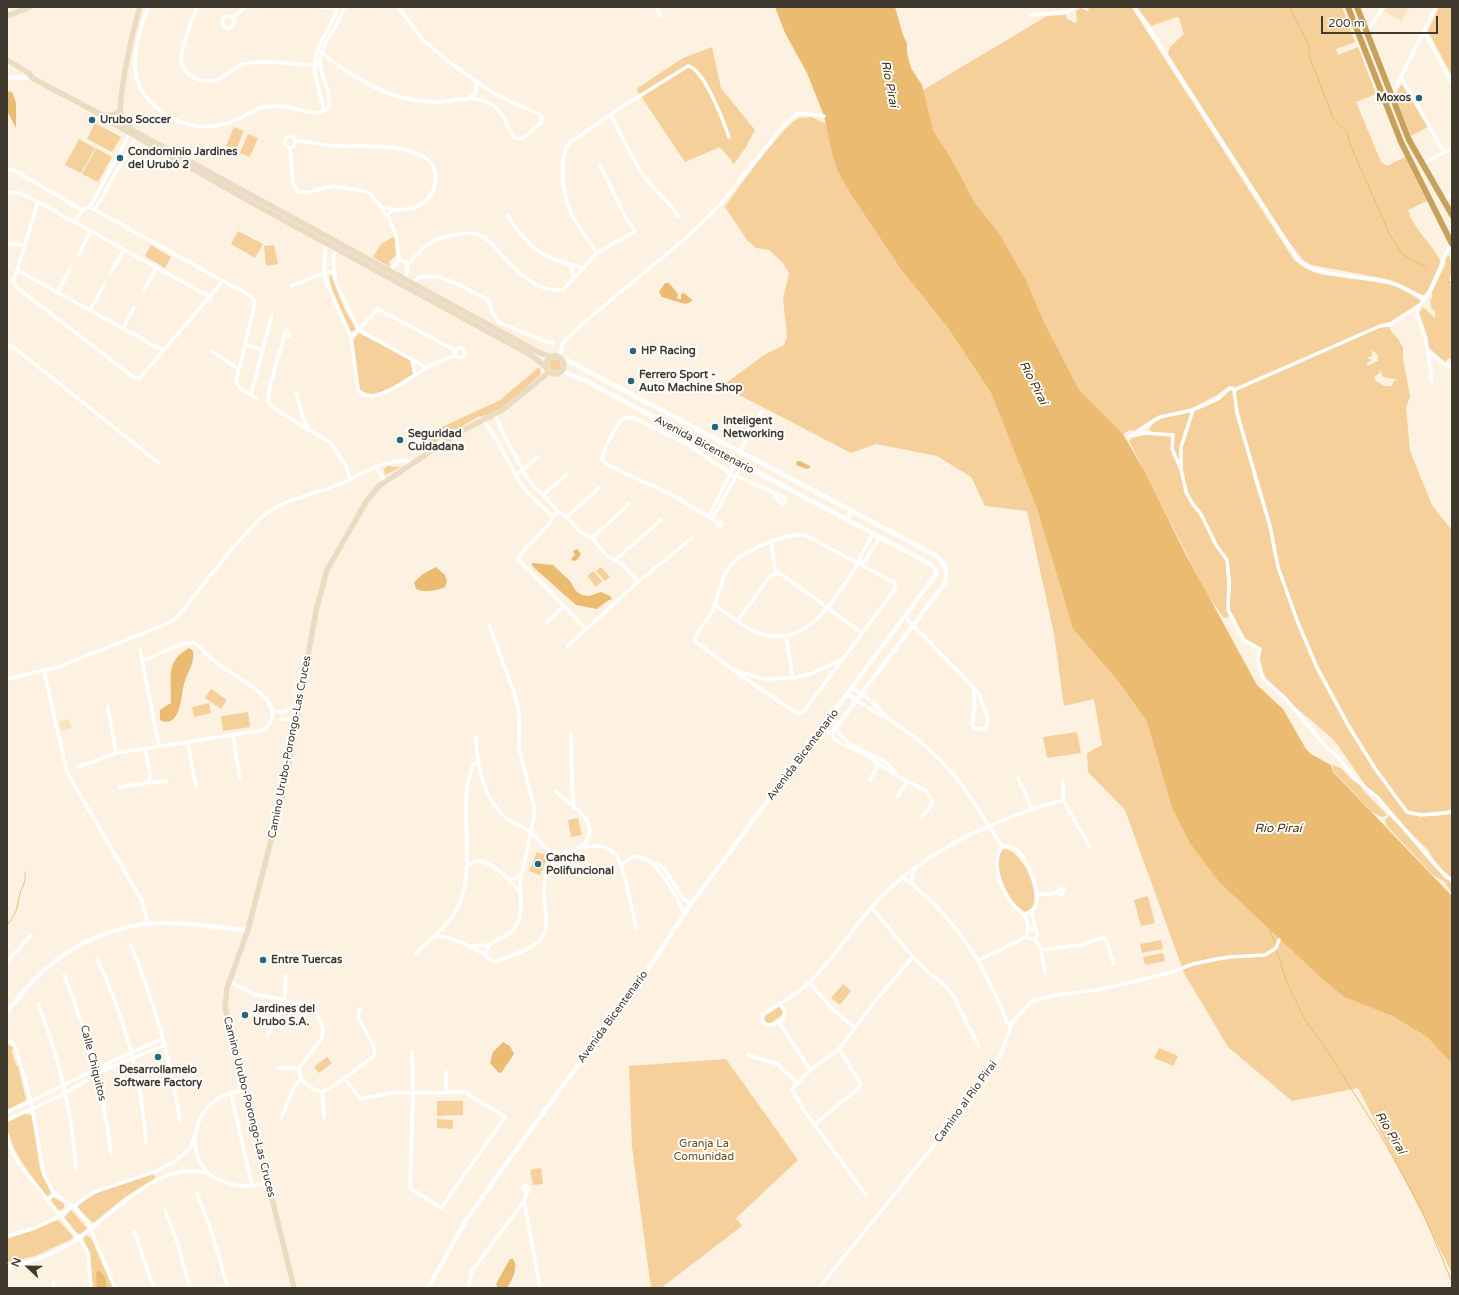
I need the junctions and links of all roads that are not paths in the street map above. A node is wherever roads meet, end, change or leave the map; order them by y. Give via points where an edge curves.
1 (30, 7) edge
2 (140, 7) edge
3 (148, 7) edge
4 (197, 7) edge
5 (246, 7) edge
6 (318, 7) edge
7 (338, 7) edge
8 (344, 7) edge
9 (398, 7) edge
10 (656, 7) edge
11 (1075, 7) edge
12 (1134, 7) edge
13 (1348, 7) edge
14 (1357, 7) edge
15 (1384, 7) edge
16 (1436, 7) edge
17 (1030, 15) dead end
18 (7, 16) edge
19 (661, 16) dead end
20 (232, 18) dead end
21 (1424, 31) junction
22 (1367, 32) junction
23 (318, 50) junction
24 (321, 53) junction
25 (7, 60) edge
26 (315, 64) junction
27 (320, 64) junction
28 (7, 69) edge
29 (7, 77) edge
30 (1401, 77) junction
31 (32, 78) junction
32 (476, 81) junction
33 (1452, 82) edge
34 (1392, 95) junction
35 (469, 98) junction
36 (120, 110) junction
37 (324, 111) junction
38 (102, 115) junction
39 (611, 115) junction
40 (824, 116) dead end
41 (122, 120) junction
42 (113, 123) junction
43 (133, 135) junction
44 (729, 137) dead end
45 (295, 140) junction
46 (290, 148) junction
47 (1452, 148) edge
48 (1444, 152) junction
49 (1423, 164) junction
50 (600, 165) dead end
51 (7, 168) edge
52 (7, 192) edge
53 (1452, 195) edge
54 (1444, 200) junction
55 (38, 202) junction
56 (90, 207) junction
57 (95, 209) junction
58 (82, 210) junction
59 (384, 210) junction
60 (391, 210) junction
61 (388, 215) junction
62 (507, 215) dead end
63 (1452, 215) edge
64 (678, 216) dead end
65 (75, 222) junction
66 (91, 231) junction
67 (326, 243) junction
68 (1452, 243) edge
69 (7, 244) edge
70 (24, 245) junction
71 (337, 247) junction
72 (124, 250) junction
73 (596, 253) junction
74 (78, 255) dead end
75 (399, 260) junction
76 (408, 264) junction
77 (71, 266) dead end
78 (571, 266) junction
79 (156, 268) junction
80 (584, 268) junction
81 (17, 270) junction
82 (334, 272) junction
83 (389, 272) junction
84 (324, 273) junction
85 (110, 274) dead end
86 (574, 279) junction
87 (405, 280) junction
88 (224, 281) junction
89 (411, 284) junction
90 (104, 285) dead end
91 (291, 286) dead end
92 (144, 290) dead end
93 (58, 292) junction
94 (210, 297) junction
95 (1424, 300) junction
96 (1420, 306) junction
97 (134, 307) dead end
98 (90, 310) junction
99 (272, 315) dead end
100 (123, 328) junction
101 (360, 330) junction
102 (283, 337) dead end
103 (351, 337) junction
104 (553, 343) dead end
105 (245, 345) junction
106 (7, 346) edge
107 (263, 350) junction
108 (1427, 350) junction
109 (164, 351) junction
110 (212, 351) dead end
111 (551, 357) junction
112 (561, 358) junction
113 (412, 359) junction
114 (1452, 367) edge
115 (427, 368) junction
116 (548, 369) junction
117 (238, 370) junction
118 (562, 371) junction
119 (590, 372) junction
120 (415, 375) junction
121 (586, 381) junction
122 (1432, 381) dead end
123 (623, 389) junction
124 (1234, 390) junction
125 (296, 392) dead end
126 (251, 394) junction
127 (257, 398) dead end
128 (618, 398) junction
129 (1193, 410) junction
130 (762, 411) dead end
131 (495, 414) junction
132 (483, 420) junction
133 (500, 426) junction
134 (310, 430) junction
135 (492, 431) junction
136 (740, 451) junction
137 (538, 457) dead end
138 (413, 462) junction
139 (736, 462) junction
140 (160, 464) dead end
141 (742, 465) junction
142 (376, 466) junction
143 (1181, 469) junction
144 (522, 470) junction
145 (567, 474) dead end
146 (731, 474) junction
147 (516, 475) junction
148 (736, 476) junction
149 (350, 478) junction
150 (385, 482) junction
151 (599, 488) dead end
152 (773, 493) dead end
153 (543, 494) junction
154 (629, 504) dead end
155 (852, 510) junction
156 (559, 512) junction
157 (552, 516) junction
158 (567, 517) junction
159 (711, 518) junction
160 (661, 520) dead end
161 (847, 520) junction
162 (717, 522) dead end
163 (873, 534) junction
164 (692, 536) dead end
165 (592, 538) junction
166 (879, 538) junction
167 (903, 538) junction
168 (771, 542) junction
169 (898, 547) junction
170 (935, 555) junction
171 (615, 560) junction
172 (858, 564) junction
173 (930, 564) junction
174 (776, 573) junction
175 (638, 582) junction
176 (715, 604) junction
177 (564, 606) junction
178 (828, 607) junction
179 (905, 617) junction
180 (738, 620) junction
181 (547, 622) dead end
182 (489, 625) dead end
183 (912, 626) junction
184 (586, 629) junction
185 (862, 633) junction
186 (786, 636) junction
187 (568, 646) dead end
188 (140, 650) dead end
189 (843, 659) junction
190 (142, 662) junction
191 (733, 670) junction
192 (44, 671) junction
193 (793, 678) junction
194 (7, 679) edge
195 (973, 687) junction
196 (853, 688) junction
197 (848, 694) junction
198 (862, 694) junction
199 (857, 701) junction
200 (301, 702) junction
201 (108, 707) dead end
202 (273, 711) junction
203 (886, 717) junction
204 (272, 718) junction
205 (298, 722) junction
206 (827, 722) junction
207 (822, 728) junction
208 (836, 729) junction
209 (571, 733) dead end
210 (831, 734) junction
211 (233, 735) junction
212 (476, 738) dead end
213 (188, 742) junction
214 (158, 746) junction
215 (145, 748) junction
216 (116, 753) junction
217 (477, 762) junction
218 (878, 765) junction
219 (78, 767) dead end
220 (897, 775) junction
221 (150, 778) junction
222 (1018, 778) dead end
223 (240, 780) dead end
224 (870, 780) dead end
225 (167, 781) dead end
226 (1063, 781) dead end
227 (907, 782) junction
228 (147, 783) junction
229 (154, 783) junction
230 (119, 787) dead end
231 (196, 787) dead end
232 (555, 791) dead end
233 (896, 797) dead end
234 (1063, 800) junction
235 (574, 808) junction
236 (1032, 809) junction
237 (1452, 812) edge
238 (921, 818) dead end
239 (988, 826) junction
240 (532, 834) junction
241 (582, 846) junction
242 (1002, 846) junction
243 (1090, 847) dead end
244 (561, 854) junction
245 (652, 864) junction
246 (621, 866) junction
247 (466, 869) junction
248 (915, 869) junction
249 (522, 874) junction
250 (902, 877) junction
251 (508, 878) junction
252 (1452, 881) edge
253 (912, 882) junction
254 (520, 892) junction
255 (1057, 892) dead end
256 (1037, 895) junction
257 (683, 898) junction
258 (678, 901) junction
259 (691, 904) junction
260 (872, 908) junction
261 (1032, 911) junction
262 (684, 914) junction
263 (1024, 914) junction
264 (148, 924) junction
265 (636, 928) dead end
266 (248, 930) junction
267 (1028, 931) junction
268 (1036, 931) junction
269 (31, 935) dead end
270 (434, 936) junction
271 (1028, 936) junction
272 (1035, 938) junction
273 (1279, 940) dead end
274 (489, 945) junction
275 (131, 946) dead end
276 (469, 946) junction
277 (1041, 950) junction
278 (415, 954) dead end
279 (486, 955) junction
280 (913, 957) junction
281 (97, 959) dead end
282 (979, 960) junction
283 (7, 962) edge
284 (1114, 964) dead end
285 (1046, 972) dead end
286 (64, 975) dead end
287 (286, 976) dead end
288 (229, 981) junction
289 (810, 982) junction
290 (284, 1002) junction
291 (780, 1003) junction
292 (38, 1004) dead end
293 (360, 1009) dead end
294 (7, 1010) edge
295 (779, 1022) junction
296 (1011, 1025) junction
297 (854, 1027) junction
298 (267, 1037) dead end
299 (164, 1039) junction
300 (7, 1042) edge
301 (165, 1045) junction
302 (979, 1046) dead end
303 (839, 1049) junction
304 (412, 1051) dead end
305 (130, 1053) junction
306 (748, 1055) dead end
307 (132, 1058) junction
308 (96, 1068) junction
309 (278, 1068) dead end
310 (299, 1068) junction
311 (810, 1070) junction
312 (446, 1072) dead end
313 (98, 1073) junction
314 (344, 1078) junction
315 (301, 1079) junction
316 (798, 1082) junction
317 (64, 1086) junction
318 (245, 1089) junction
319 (322, 1092) junction
320 (66, 1093) junction
321 (446, 1093) junction
322 (231, 1094) junction
323 (413, 1094) junction
324 (31, 1102) junction
325 (32, 1110) junction
326 (7, 1112) edge
327 (324, 1117) dead end
328 (281, 1118) dead end
329 (7, 1120) edge
330 (180, 1122) dead end
331 (814, 1124) junction
332 (7, 1134) edge
333 (195, 1136) junction
334 (146, 1142) dead end
335 (111, 1154) dead end
336 (76, 1168) dead end
337 (159, 1170) junction
338 (154, 1172) junction
339 (208, 1173) junction
340 (164, 1178) junction
341 (156, 1181) junction
342 (268, 1183) junction
343 (252, 1185) junction
344 (197, 1193) dead end
345 (526, 1194) dead end
346 (57, 1195) junction
347 (866, 1196) dead end
348 (524, 1201) junction
349 (48, 1202) junction
350 (72, 1206) junction
351 (164, 1210) dead end
352 (59, 1216) junction
353 (90, 1230) junction
354 (134, 1231) dead end
355 (7, 1236) edge
356 (79, 1238) junction
357 (7, 1267) edge
358 (53, 1282) dead end
359 (228, 1287) edge
360 (431, 1287) edge
361 (54, 1288) edge
362 (91, 1288) edge
363 (115, 1288) edge
364 (154, 1288) edge
365 (187, 1288) edge
366 (190, 1288) edge
367 (294, 1288) edge
368 (468, 1288) edge
369 (540, 1288) edge
370 (819, 1288) edge

1 - 18 main road
2 - 36 main road via 126,64
3 - 37 street via 138,42 135,70 144,92 153,103 176,121 190,126 212,127 239,119 256,108 284,106 315,112
4 - 26 street via 185,42 182,62 185,72 197,79 211,82 219,80 235,67 251,63
5 - 20 street
6 - 7 street
7 - 23 street via 331,28
8 - 24 street via 337,27
9 - 32 street via 424,41
10 - 19 street
11 - 17 street via 1067,12
12 - 95 street via 1299,261 1312,269 1389,282
13 - 68 highway via 1401,142
14 - 22 highway
15 - 22 street
16 - 21 street
21 - 30 street
21 - 33 street
22 - 34 highway
23 - 24 street
23 - 26 street
24 - 27 street
24 - 35 street via 364,83 394,95 438,102
25 - 28 street
25 - 31 main road via 29,73
26 - 27 street
26 - 37 street
27 - 37 street via 330,102 328,109
29 - 31 street
30 - 34 street
30 - 48 street
31 - 38 main road
32 - 35 street via 476,93
32 - 35 street via 510,102 539,114 542,117 541,123 523,138 517,139 502,113 494,106 483,100
34 - 49 highway via 1409,140
36 - 38 main road via 115,115
36 - 41 main road
38 - 42 main road
39 - 44 street via 676,72 690,66 695,69 715,101
39 - 64 street via 643,175 671,203
39 - 73 street via 568,144 562,160 571,213
40 - 112 street via 798,113 784,125 720,205 581,325 562,344
41 - 42 main road via 115,120
41 - 71 main road via 132,130
42 - 43 main road
43 - 56 street
43 - 57 street
43 - 67 main road
45 - 46 street
45 - 46 street via 291,137 286,138 285,145
45 - 60 street via 323,145 399,148 428,160 435,169 436,180 430,197 414,208
46 - 59 street via 293,183 297,191 306,193 333,186 364,191
47 - 48 street
48 - 49 street
49 - 54 highway
50 - 73 street via 626,218 636,231
51 - 58 street
52 - 55 street via 20,193
53 - 54 street
54 - 63 highway
55 - 65 street
55 - 70 street
56 - 57 street
56 - 58 street
57 - 88 street
58 - 65 street
59 - 60 street
59 - 61 street via 384,214
60 - 61 street
61 - 75 street via 396,233
62 - 78 street via 530,246
65 - 66 street
66 - 72 street
66 - 74 street
67 - 71 main road
67 - 84 street
68 - 95 street
69 - 70 street
70 - 81 street
71 - 82 street via 333,260
71 - 83 main road
71 - 116 main road via 531,355
72 - 79 street
72 - 85 street
73 - 80 street
75 - 76 street
75 - 83 street
76 - 86 street via 436,238 476,234 486,239 518,272 538,285 557,291 563,290
76 - 87 street
77 - 93 street
78 - 80 street
78 - 86 street
79 - 92 street
79 - 94 street
80 - 86 street
81 - 93 street
81 - 109 street via 13,281 16,287 130,376 140,378
82 - 84 street
82 - 101 street via 343,300
83 - 87 main road
84 - 91 street
84 - 103 street
87 - 89 main road
88 - 94 street
88 - 105 street via 251,296 255,302
89 - 104 street via 420,277 439,277 453,282 488,300 494,316 500,323
89 - 111 main road
90 - 98 street
93 - 98 street
94 - 109 street
95 - 96 street
96 - 108 street via 1417,314
96 - 124 street via 1389,325 1380,326
97 - 100 street
98 - 100 street
99 - 107 street
100 - 109 street
101 - 103 street
101 - 113 street
101 - 115 street via 378,309 456,353
102 - 134 street via 268,402
103 - 120 street via 358,390 362,395 369,397 387,391
105 - 107 street
105 - 117 street
106 - 140 street via 16,349
107 - 126 street
108 - 114 street
108 - 122 street
110 - 117 street
111 - 112 main road
111 - 116 main road via 547,361
112 - 118 main road via 564,365
112 - 119 street, Avenida Bicentenario
113 - 115 street
113 - 120 street
115 - 120 street
116 - 118 main road via 555,374
116 - 131 main road, Camino Urubo-Porongo-Las Cruces via 523,395
117 - 126 street via 237,385
118 - 121 street, Avenida Bicentenario
119 - 121 street
119 - 123 street, Avenida Bicentenario
121 - 128 street, Avenida Bicentenario
123 - 128 street
123 - 136 street, Avenida Bicentenario
124 - 129 street via 1230,388 1218,399
124 - 237 street via 1237,413 1270,526 1278,568 1320,673 1349,727 1407,812 1436,815
125 - 134 street via 304,421
126 - 127 street
128 - 139 street, Avenida Bicentenario
129 - 143 street via 1181,447
129 - 143 street via 1160,418 1130,436 1146,433 1173,435 1172,449
130 - 136 street
131 - 132 main road, Camino Urubo-Porongo-Las Cruces
131 - 133 street
132 - 135 street
132 - 138 main road, Camino Urubo-Porongo-Las Cruces
133 - 135 street
133 - 144 street
134 - 149 street via 330,442 347,468
135 - 147 street
136 - 155 street, Avenida Bicentenario
137 - 144 street
138 - 142 street
138 - 150 main road, Camino Urubo-Porongo-Las Cruces
139 - 141 street, Avenida Bicentenario
139 - 146 street
141 - 148 street
141 - 161 street, Avenida Bicentenario
142 - 149 street
142 - 150 street
143 - 252 street via 1186,492 1227,560 1230,580 1228,610 1244,640 1260,649 1258,658 1262,675 1355,779 1377,797
144 - 147 street
144 - 153 street via 533,486
145 - 153 street
146 - 148 street
146 - 159 street
146 - 159 street via 687,444 634,418 624,418 619,422 602,454 602,460 608,465 676,497
147 - 157 street via 525,490
148 - 152 street
148 - 159 street
149 - 192 street via 281,505 262,517 169,623
150 - 200 main road, Camino Urubo-Porongo-Las Cruces via 366,502 323,580
151 - 158 street
153 - 156 street
154 - 165 street
155 - 161 street
155 - 167 street, Avenida Bicentenario
156 - 157 street
156 - 158 street
157 - 177 street via 550,522 518,559
158 - 165 street via 579,531
159 - 162 street
160 - 171 street
161 - 163 street, Avenida Bicentenario
163 - 166 street, Avenida Bicentenario
163 - 172 street
164 - 175 street
165 - 171 street via 606,555
166 - 169 street, Avenida Bicentenario
166 - 172 street via 865,561
167 - 169 street via 903,544
167 - 170 street, Avenida Bicentenario
168 - 172 street via 790,535 802,534
168 - 174 street
168 - 176 street via 734,561 725,575
169 - 173 street, Avenida Bicentenario
170 - 173 street
170 - 183 street, Avenida Bicentenario via 943,561 946,568 944,584
171 - 175 street
172 - 178 street
172 - 185 street via 895,583 895,589
173 - 179 street, Avenida Bicentenario via 936,571 934,577
174 - 178 street via 783,574
174 - 180 street via 770,576
175 - 184 street
176 - 180 street
176 - 191 street via 695,641
177 - 181 street
177 - 184 street
178 - 185 street
178 - 186 street via 804,630
179 - 183 street
179 - 196 street, Avenida Bicentenario
180 - 186 street via 757,632 771,636
182 - 240 street via 515,695 519,713 519,749 534,806
183 - 195 street
183 - 198 street, Avenida Bicentenario
184 - 187 street
185 - 189 street
186 - 193 street
188 - 190 street
189 - 191 street via 804,711 798,714
189 - 193 street via 812,674
190 - 202 street via 184,642 195,643 214,661 266,697
190 - 214 street
191 - 193 street via 764,679
192 - 194 street
192 - 264 street via 67,772 142,902
195 - 195 street via 975,705 972,724 974,728 983,730 988,719 982,697
196 - 197 street, Avenida Bicentenario
196 - 198 street
197 - 199 street
197 - 206 street, Avenida Bicentenario
198 - 199 street, Avenida Bicentenario
198 - 203 street
199 - 203 street
199 - 208 street, Avenida Bicentenario
200 - 202 street via 289,710
200 - 205 main road, Camino Urubo-Porongo-Las Cruces
201 - 216 street
202 - 204 street
203 - 239 street via 921,742 940,760 960,782
204 - 205 street
204 - 211 street via 264,730
205 - 266 main road, Camino Urubo-Porongo-Las Cruces via 284,790
206 - 207 street, Avenida Bicentenario
206 - 208 street
207 - 210 street
207 - 259 street, Avenida Bicentenario
208 - 210 street, Avenida Bicentenario
208 - 220 street via 840,737 887,764
209 - 235 street
210 - 218 street via 836,741 866,755
211 - 213 street
211 - 223 street
212 - 217 street
213 - 214 street
213 - 231 street
214 - 215 street
215 - 216 street
215 - 221 street
216 - 219 street
217 - 240 street via 496,808 505,817
217 - 247 street via 473,765 467,789
218 - 220 street
218 - 224 street
220 - 227 street
221 - 228 street
221 - 229 street
222 - 236 street
225 - 229 street
226 - 234 street
227 - 233 street
227 - 238 street via 926,791 932,798 931,807
228 - 229 street
228 - 230 street
232 - 235 street
234 - 236 street
234 - 243 street
235 - 241 street via 590,825 589,837
236 - 239 street
239 - 242 street
239 - 248 street via 944,849
240 - 244 street via 545,848
240 - 249 street
241 - 244 street
241 - 246 street via 609,849 616,855
242 - 256 street via 1009,846 1018,852 1033,879
242 - 263 street via 996,859 1000,879 1010,901
244 - 279 street via 551,866 545,881 546,924 541,939 536,945 495,962 489,960
245 - 246 street via 640,856 633,856
245 - 257 street via 659,864 665,870
245 - 258 street
246 - 265 street
247 - 251 street via 471,863 479,861 489,864
247 - 270 street via 464,887 457,908
248 - 250 street
248 - 253 street
249 - 251 street via 515,879
249 - 254 street
250 - 253 street
250 - 260 street
251 - 254 street
253 - 282 street via 945,916
254 - 274 street via 521,909 513,931
255 - 256 street
256 - 261 street
257 - 258 street
257 - 259 street
258 - 262 street
259 - 262 street, Avenida Bicentenario
260 - 280 street
260 - 289 street
261 - 263 street
261 - 268 street
262 - 360 street, Avenida Bicentenario via 646,972 474,1210
263 - 267 street via 1029,924
264 - 266 street via 165,923
264 - 294 street via 114,931 76,947 38,975
266 - 288 main road, Camino Urubo-Porongo-Las Cruces
267 - 268 street
267 - 271 street
268 - 272 street
269 - 283 street
270 - 276 street via 446,937
270 - 278 street
271 - 272 street
271 - 282 street
272 - 277 street
273 - 296 street, Camino al Rio Pirai via 1276,948 1265,955 1212,960 1097,990 1032,1001
274 - 276 street
274 - 279 street
275 - 299 street via 145,979
276 - 279 street
277 - 284 street via 1080,945 1104,937
277 - 285 street
280 - 297 street
280 - 302 street via 954,996
281 - 305 street
282 - 296 street via 993,986 1007,1022
286 - 308 street, Calle Chiquitos via 84,1025
287 - 290 street
288 - 290 street via 255,995
288 - 318 main road, Camino Urubo-Porongo-Las Cruces via 225,1007
289 - 291 street
289 - 297 street via 832,1010
290 - 298 street
290 - 310 street via 304,1004 322,1021 322,1038
291 - 295 street via 785,1012
291 - 295 street via 761,1018 767,1025
292 - 317 street
293 - 314 street via 362,1024 375,1052 374,1056
295 - 311 street
296 - 370 street, Camino al Rio Pirai via 1000,1056 963,1109
297 - 303 street
299 - 301 street
299 - 305 street
300 - 324 street via 11,1042 16,1048
301 - 307 street
301 - 330 street
303 - 311 street
303 - 331 street via 860,1087
304 - 323 street
305 - 307 street
305 - 308 street
306 - 316 street via 777,1064
307 - 313 street
307 - 334 street via 142,1102
308 - 313 street, Calle Chiquitos
308 - 317 street
309 - 310 street
310 - 315 street
311 - 316 street
312 - 321 street
313 - 320 street
313 - 335 street, Calle Chiquitos
314 - 319 street
314 - 323 street via 361,1099 388,1093
315 - 319 street via 308,1086
315 - 328 street via 295,1085
316 - 331 street via 792,1091
317 - 320 street
317 - 324 street
318 - 322 street
318 - 342 main road, Camino Urubo-Porongo-Las Cruces
319 - 327 street
320 - 325 street
320 - 336 street
321 - 323 street
321 - 323 street via 465,1092 505,1117 441,1208 410,1188
322 - 333 street via 218,1098 206,1108
322 - 343 street
324 - 325 street
324 - 326 street
325 - 329 street
325 - 346 street via 44,1175
331 - 347 street
332 - 349 street via 20,1165
333 - 337 street via 186,1153
333 - 339 street via 197,1153
337 - 338 street
337 - 340 street
338 - 341 street via 157,1175
338 - 350 street via 105,1187
339 - 340 street via 184,1170
339 - 343 street via 233,1185
340 - 341 street
341 - 353 street via 137,1192
342 - 343 street
342 - 367 main road, Camino Urubo-Porongo-Las Cruces
344 - 359 street
345 - 348 street
346 - 349 street via 51,1196
346 - 350 street
348 - 368 street via 472,1271
348 - 369 street
349 - 352 street
350 - 352 street
350 - 353 street via 88,1223
351 - 366 street via 177,1242
352 - 355 street via 36,1228
352 - 356 street
353 - 356 street
353 - 363 street
354 - 364 street
356 - 357 street via 47,1255
356 - 362 street via 88,1253
358 - 361 street
359 - 366 street
365 - 366 street

